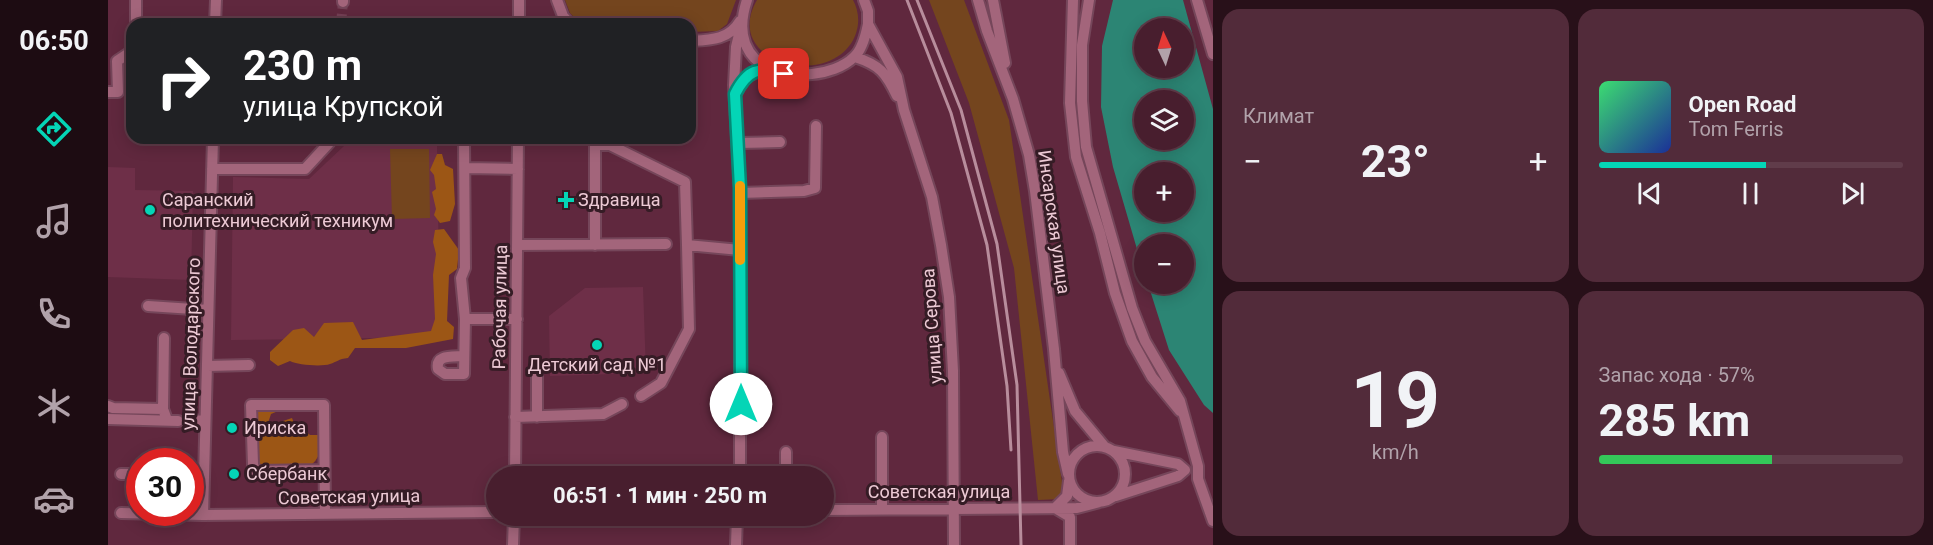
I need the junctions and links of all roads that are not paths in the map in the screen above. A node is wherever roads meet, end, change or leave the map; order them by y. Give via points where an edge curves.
1 (136, 0) edge
2 (216, 0) edge
3 (519, 0) edge
4 (557, 0) edge
5 (747, 0) edge
6 (864, 0) edge
7 (978, 0) edge
8 (993, 0) edge
9 (1073, 0) edge
10 (1089, 0) edge
11 (1197, 0) edge
12 (136, 18) edge
13 (215, 18) edge
14 (519, 18) edge
15 (565, 18) edge
16 (743, 19) junction
17 (868, 24) junction
18 (696, 41) edge
19 (1213, 54) edge
20 (126, 55) edge
21 (855, 57) junction
22 (770, 70) junction
23 (1009, 87) junction
24 (108, 92) edge
25 (735, 94) junction
26 (904, 110) junction
27 (816, 126) dead end
28 (738, 142) junction
29 (780, 142) dead end
30 (213, 144) edge
31 (328, 144) edge
32 (464, 144) edge
33 (518, 144) edge
34 (465, 168) junction
35 (212, 169) junction
36 (518, 169) junction
37 (740, 193) junction
38 (666, 244) dead end
39 (517, 245) junction
40 (595, 245) junction
41 (687, 245) junction
42 (740, 250) junction
43 (148, 306) dead end
44 (208, 310) junction
45 (517, 319) junction
46 (465, 320) junction
47 (164, 338) dead end
48 (464, 356) dead end
49 (1055, 364) junction
50 (249, 365) dead end
51 (207, 366) junction
52 (537, 370) dead end
53 (641, 396) dead end
54 (622, 404) dead end
55 (108, 406) edge
56 (163, 409) junction
57 (1184, 416) junction
58 (516, 417) junction
59 (537, 417) junction
60 (109, 419) edge
61 (190, 420) dead end
62 (205, 420) junction
63 (882, 437) dead end
64 (204, 448) edge
65 (1109, 448) junction
66 (786, 452) dead end
67 (515, 466) edge
68 (741, 466) edge
69 (786, 466) edge
70 (324, 470) junction
71 (121, 474) dead end
72 (126, 474) edge
73 (1068, 477) junction
74 (1115, 496) junction
75 (1205, 498) junction
76 (1100, 502) junction
77 (1054, 508) junction
78 (882, 509) junction
79 (954, 509) junction
80 (834, 510) edge
81 (1213, 511) edge
82 (486, 512) edge
83 (121, 513) dead end
84 (126, 513) edge
85 (325, 514) junction
86 (204, 515) edge
87 (1213, 520) edge
88 (514, 526) edge
89 (737, 526) edge
90 (513, 545) edge
91 (736, 545) edge
92 (954, 545) edge
93 (1070, 545) edge

1 - 12 street
2 - 13 street
3 - 14 street
4 - 15 street
5 - 16 street
6 - 17 street, улица Серова
7 - 23 street, Инсарская улица
8 - 23 street, Инсарская улица
9 - 57 street via 1070,103 1076,157 1132,341 1152,377
10 - 57 street via 1082,45 1086,147 1132,308
11 - 19 street
16 - 18 street via 726,36
16 - 22 street via 750,54
16 - 25 street via 734,67
17 - 21 street
17 - 26 street, улица Серова via 897,77
20 - 24 street via 117,61 118,92
21 - 22 street via 819,74 794,75
21 - 26 street, улица Серова via 883,72
22 - 25 street via 747,76
23 - 49 street, Инсарская улица via 1032,173
25 - 28 street
26 - 79 street, улица Серова via 932,197 949,297
27 - 37 street via 815,188
28 - 29 street
28 - 37 street
30 - 35 street, улица Володарского
31 - 35 street via 305,169
32 - 34 street
33 - 36 street, Рабочая улица
34 - 36 street
34 - 46 street via 465,268 461,278
35 - 44 street, улица Володарского
36 - 39 street, Рабочая улица
37 - 42 street
38 - 40 street
39 - 40 street
39 - 45 street, Рабочая улица
40 - 41 street via 595,145 610,145 685,182
41 - 42 street
41 - 53 street via 689,329 661,383
42 - 68 street
43 - 44 street
44 - 51 street, улица Володарского
45 - 46 street
45 - 58 street, Рабочая улица
46 - 48 street
47 - 56 street
49 - 65 street, Инсарская улица via 1075,411
49 - 73 street, Инсарская улица
50 - 51 street
51 - 62 street, улица Володарского
52 - 59 street
54 - 59 street via 603,414
55 - 56 street
55 - 60 street
56 - 60 street via 172,420
57 - 75 street
58 - 59 street
58 - 67 street, Рабочая улица
61 - 62 street
62 - 64 street, улица Володарского
63 - 78 street
65 - 73 street via 1087,447 1079,451 1069,465
65 - 74 street via 1124,465 1125,473
65 - 74 street via 1185,470 1178,476
66 - 69 street
70 - 70 street via 324,405 251,405 255,471
70 - 85 street
71 - 72 street
73 - 76 street via 1083,499
73 - 77 street via 1067,496
74 - 76 street
75 - 81 street
75 - 87 street
76 - 77 street, Советская улица
77 - 79 street, Советская улица
77 - 93 street via 1070,517
78 - 79 street, Советская улица
78 - 80 street, Советская улица
79 - 92 street, улица Серова
82 - 85 street, Советская улица
83 - 84 street, Советская улица
85 - 86 street, Советская улица
88 - 90 street
89 - 91 street

